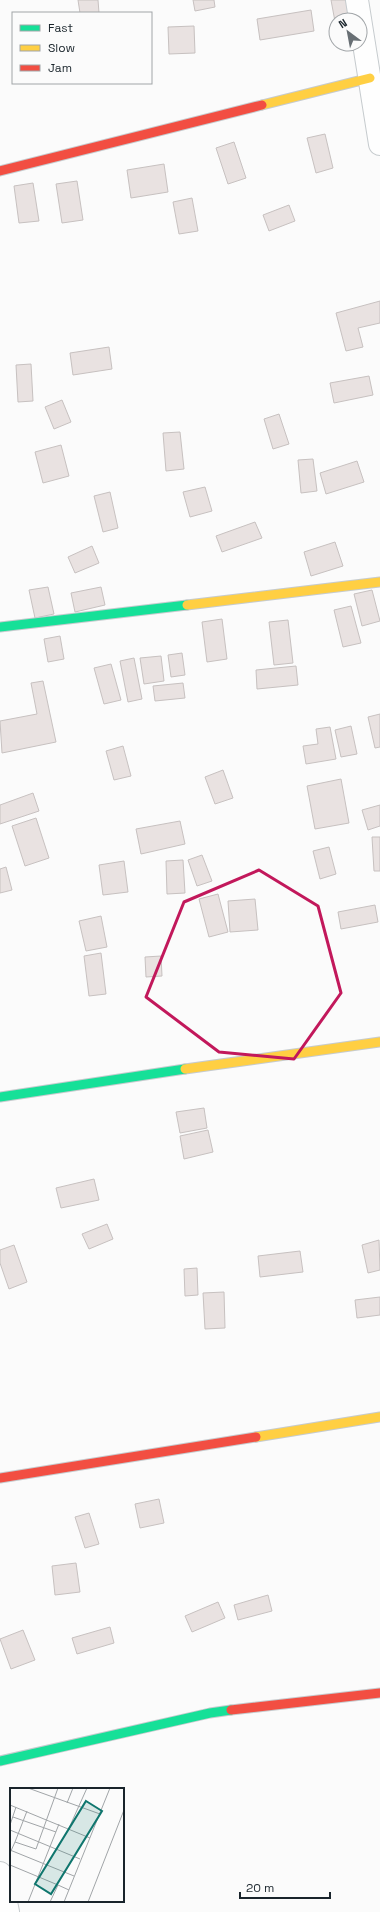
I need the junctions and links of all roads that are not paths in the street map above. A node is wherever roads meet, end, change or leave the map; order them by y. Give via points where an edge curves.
1 (357, 0) edge
2 (370, 78) junction
3 (380, 144) edge
4 (0, 171) edge
5 (380, 582) edge
6 (0, 627) edge
7 (380, 1042) edge
8 (0, 1097) edge
9 (380, 1417) edge
10 (0, 1478) edge
11 (380, 1693) edge
12 (0, 1761) edge
13 (0, 1874) edge
14 (8, 1912) edge

1 - 2 street
2 - 3 street
2 - 4 street
5 - 6 street
7 - 8 street
9 - 10 street
11 - 12 street via 210,1713
13 - 14 street

